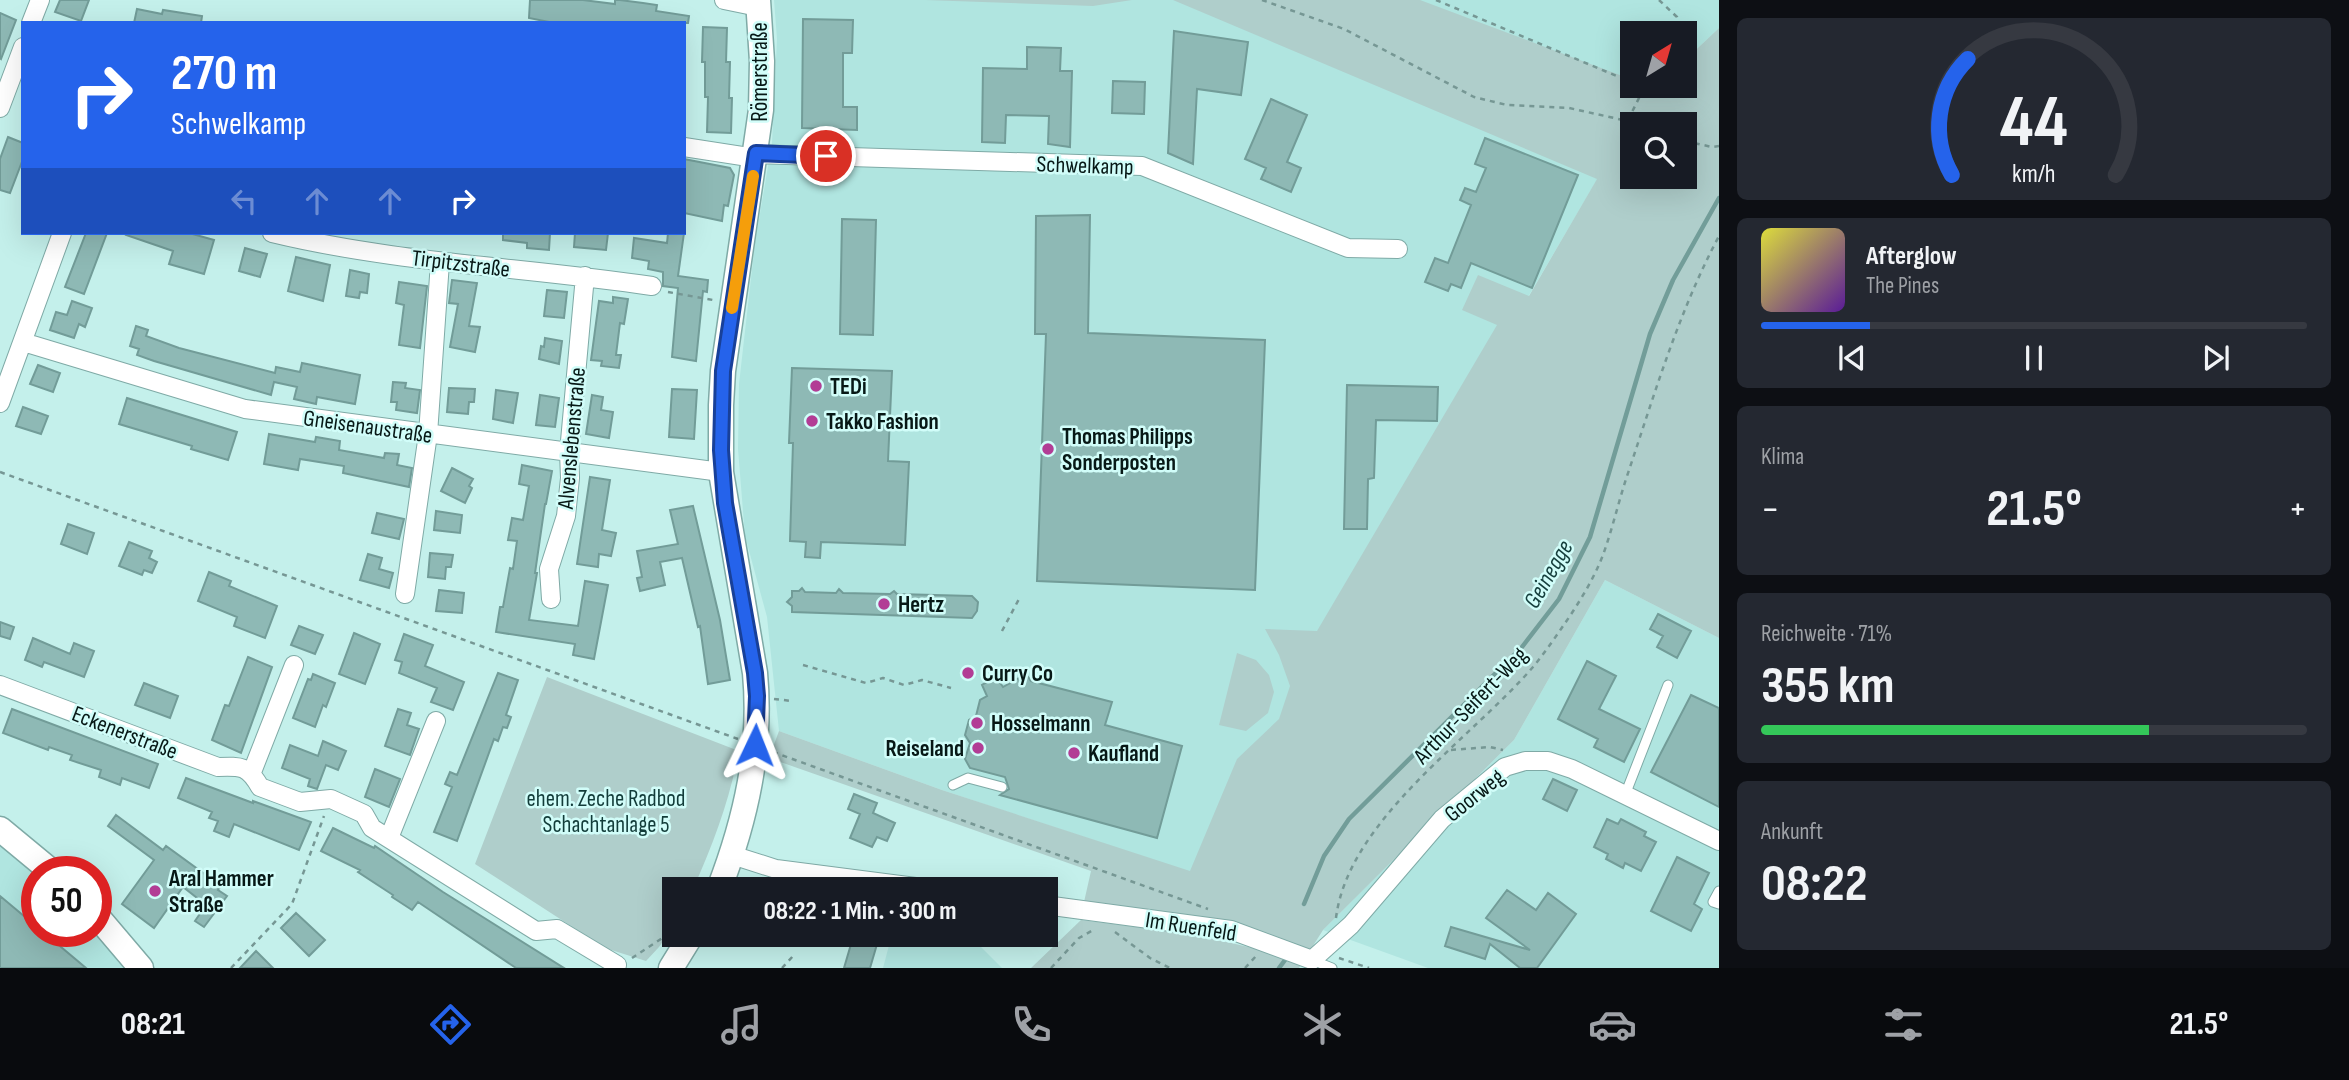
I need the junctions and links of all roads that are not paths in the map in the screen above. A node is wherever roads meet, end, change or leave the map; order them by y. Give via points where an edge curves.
1 (40, 0) edge
2 (724, 0) edge
3 (758, 3) edge
4 (33, 21) edge
5 (21, 51) edge
6 (4, 81) edge
7 (0, 107) edge
8 (686, 147) edge
9 (756, 156) junction
10 (61, 235) edge
11 (280, 235) edge
12 (1398, 249) dead end
13 (440, 262) junction
14 (585, 276) junction
15 (652, 286) road end
16 (23, 342) junction
17 (5, 374) edge
18 (0, 402) edge
19 (428, 434) junction
20 (569, 452) junction
21 (721, 472) junction
22 (405, 594) dead end
23 (551, 598) dead end
24 (293, 665) dead end
25 (0, 685) edge
26 (1668, 685) dead end
27 (436, 721) dead end
28 (252, 772) junction
29 (953, 785) dead end
30 (1002, 787) dead end
31 (1625, 794) junction
32 (0, 829) edge
33 (389, 838) junction
34 (1719, 841) edge
35 (732, 855) junction
36 (33, 856) edge
37 (724, 877) edge
38 (838, 877) edge
39 (1719, 891) edge
40 (1719, 904) edge
41 (1058, 907) edge
42 (112, 934) edge
43 (684, 947) edge
44 (1316, 956) junction
45 (617, 965) road end
46 (141, 968) edge
47 (671, 968) edge
48 (1332, 968) edge

1 - 4 street
2 - 3 street
3 - 9 main road, Römerstraße via 762,84
5 - 6 street
6 - 7 street
8 - 9 street, Schwelkamp
9 - 12 street, Schwelkamp via 1142,166 1348,248
9 - 21 main road, Römerstraße via 723,371
10 - 16 street
11 - 13 street, Tirpitzstraße
13 - 14 street, Tirpitzstraße
13 - 19 street
14 - 15 street, Tirpitzstraße
14 - 20 street, Alvenslebenstraße
16 - 17 street
16 - 19 street, Gneisenaustraße via 245,409
17 - 18 street
19 - 20 street, Gneisenaustraße
19 - 22 street
20 - 21 street, Gneisenaustraße
20 - 23 street, Alvenslebenstraße via 566,516 549,569
21 - 35 main road, Römerstraße via 757,696 748,802
24 - 28 street
25 - 28 street, Eckenerstraße via 218,767 238,766
26 - 31 lane
27 - 33 street
28 - 33 street via 260,787 300,802 331,799 364,814 372,828
29 - 30 lane via 968,778
31 - 34 street, Goorweg
31 - 44 street, Goorweg via 1548,761 1505,767 1442,819 1351,925
32 - 36 main road
33 - 45 street via 536,930 557,929
35 - 37 main road, Römerstraße
35 - 38 street via 776,869
39 - 40 lane via 1713,902
41 - 44 street, Im Ruenfeld via 1201,924
42 - 46 main road
43 - 47 main road
44 - 48 lane, Im Ruenfeld

